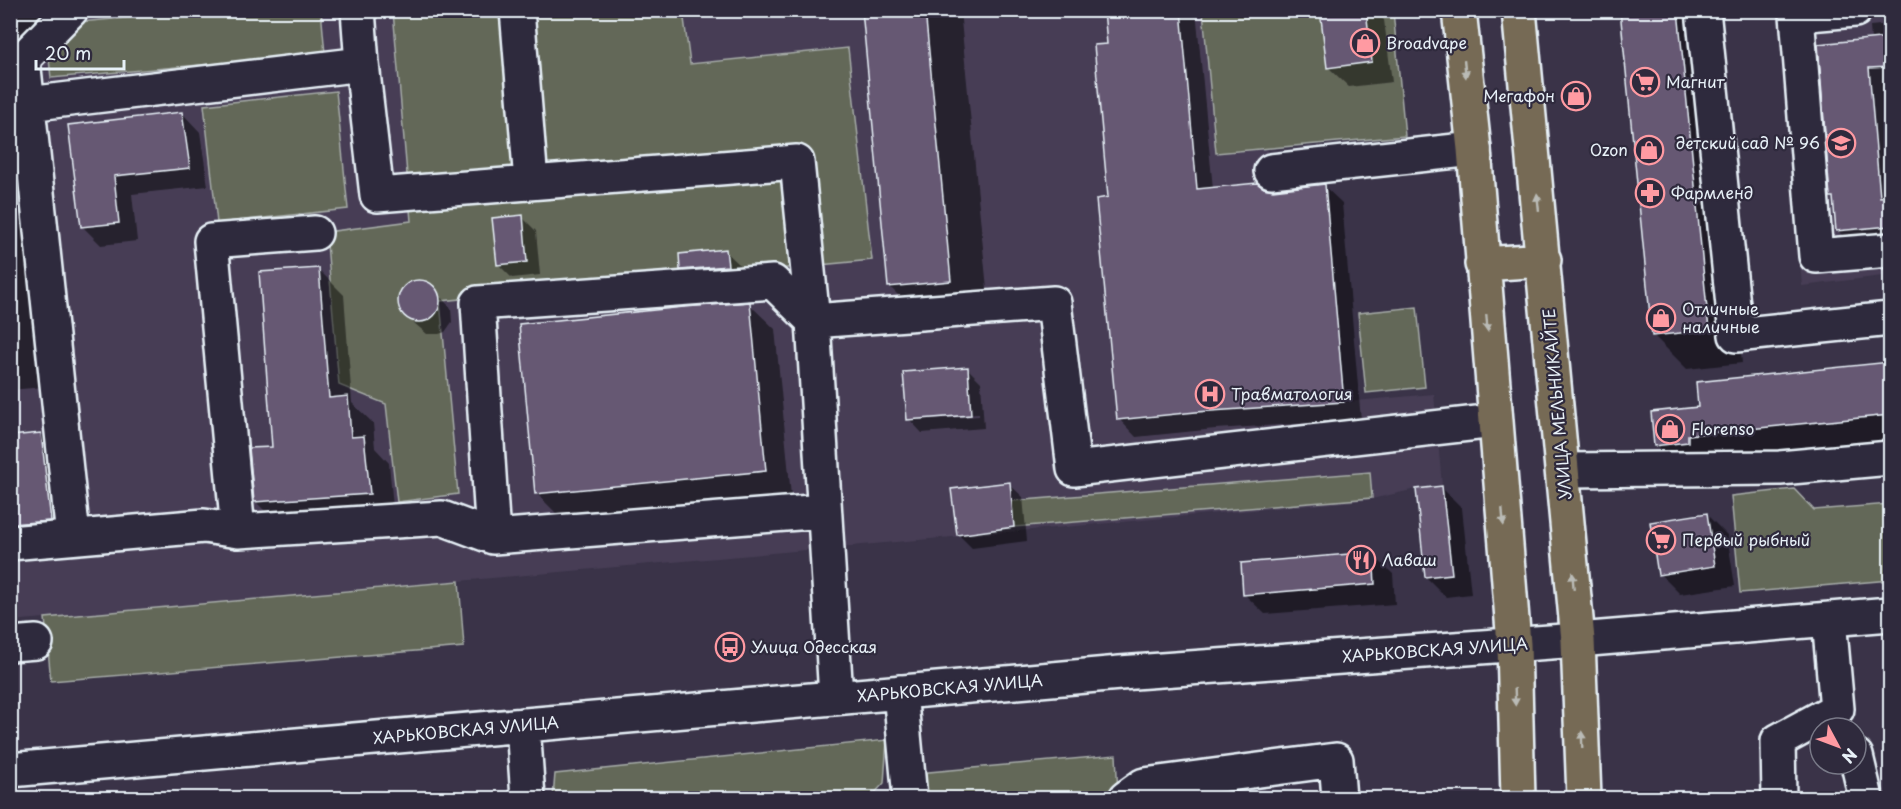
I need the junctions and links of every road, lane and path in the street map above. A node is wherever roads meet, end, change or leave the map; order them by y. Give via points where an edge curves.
1 (70, 10) edge
2 (358, 10) edge
3 (517, 10) edge
4 (1459, 10) edge
5 (1519, 10) edge
6 (1703, 10) edge
7 (1855, 10) edge
8 (362, 64) junction
9 (28, 104) junction
10 (1473, 149) junction
11 (1270, 171) dead end
12 (531, 182) junction
13 (315, 233) dead end
14 (1890, 250) edge
15 (1544, 260) junction
16 (1482, 264) junction
17 (1890, 319) edge
18 (813, 321) junction
19 (1495, 421) junction
20 (1890, 458) edge
21 (1564, 470) junction
22 (824, 511) junction
23 (238, 531) junction
24 (73, 537) junction
25 (493, 537) junction
26 (10, 543) edge
27 (1890, 614) edge
28 (1829, 619) junction
29 (1578, 640) junction
30 (1514, 644) junction
31 (900, 692) junction
32 (836, 697) junction
33 (523, 725) junction
34 (10, 770) edge
35 (1861, 776) edge
36 (1165, 790) edge
37 (528, 798) edge
38 (910, 798) edge
39 (1126, 798) edge
40 (1339, 798) edge
41 (1518, 798) edge
42 (1584, 798) edge
43 (1779, 798) edge
44 (1866, 798) edge

1 - 9 street via 23,59
2 - 8 street
3 - 12 street
4 -> 10 main road
15 -> 5 main road, УЛИЦА МЕЛЬНИКАЙТЕ
6 - 17 street via 1736,335
7 - 14 street via 1797,15 1816,256
8 - 9 street
8 - 12 street via 377,195
9 - 24 street
10 - 11 street
10 - 16 main road
12 - 18 street via 797,162
13 - 23 street via 211,241
15 - 16 main road
15 - 21 main road, УЛИЦА МЕЛЬНИКАЙТЕ
16 -> 19 main road
18 - 19 street via 1054,303 1074,469
18 - 22 street
18 - 25 street via 772,282 478,303
19 -> 30 main road
20 - 21 street via 1780,468
29 -> 21 main road, УЛИЦА МЕЛЬНИКАЙТЕ
22 - 25 street
22 - 32 street
23 - 24 street via 204,526
23 - 25 street via 442,518
24 - 26 street
27 - 28 street, ХАРЬКОВСКАЯ УЛИЦА
28 - 29 street, ХАРЬКОВСКАЯ УЛИЦА
28 - 43 street via 1837,709 1778,741
29 - 30 street, ХАРЬКОВСКАЯ УЛИЦА
42 -> 29 main road, УЛИЦА МЕЛЬНИКАЙТЕ
30 - 31 street, ХАРЬКОВСКАЯ УЛИЦА
30 -> 41 main road
31 - 32 street, ХАРЬКОВСКАЯ УЛИЦА
31 - 38 street
32 - 33 street, ХАРЬКОВСКАЯ УЛИЦА
33 - 34 street, ХАРЬКОВСКАЯ УЛИЦА
33 - 37 street
35 - 44 street
36 - 39 street via 1144,785
36 - 40 street via 1336,760

